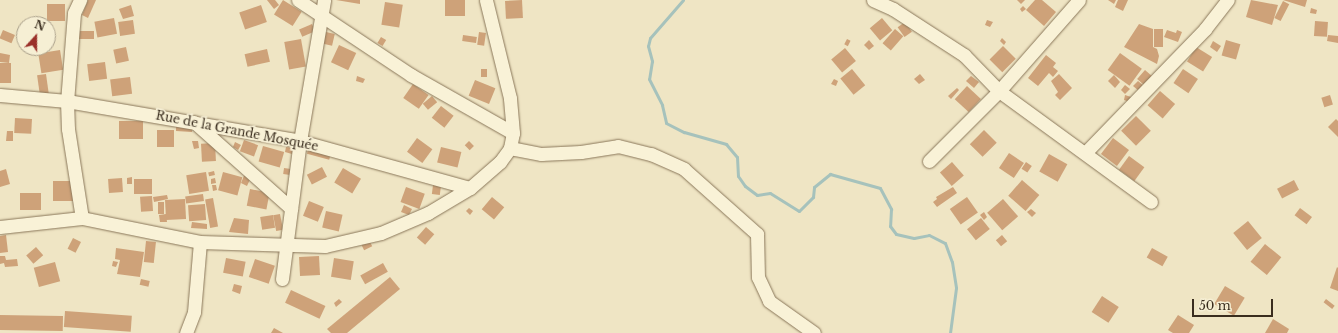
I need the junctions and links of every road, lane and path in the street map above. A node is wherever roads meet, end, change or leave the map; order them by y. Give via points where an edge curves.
1 (80, 0) edge
2 (298, 0) edge
3 (324, 0) edge
4 (486, 0) edge
5 (873, 0) edge
6 (1079, 0) edge
7 (1228, 0) edge
8 (322, 15) junction
9 (999, 91) junction
10 (0, 95) edge
11 (67, 101) junction
12 (194, 122) junction
13 (513, 133) junction
14 (300, 141) junction
15 (510, 148) junction
16 (1085, 153) junction
17 (928, 161) dead end
18 (470, 188) junction
19 (1151, 202) dead end
20 (291, 208) junction
21 (82, 218) junction
22 (0, 226) edge
23 (200, 242) junction
24 (286, 244) junction
25 (282, 280) dead end
26 (186, 333) edge
27 (814, 333) edge

1 - 11 street via 74,14
2 - 8 street
3 - 8 street
4 - 13 street via 510,98
5 - 9 street via 893,9 954,47 985,74
6 - 9 street
7 - 16 street via 1205,29
8 - 13 street via 411,75
8 - 14 street
9 - 16 street
9 - 17 street
10 - 11 street, Rue de la Grande Mosquée
11 - 12 street, Rue de la Grande Mosquée
11 - 21 street via 68,129
12 - 14 street, Rue de la Grande Mosquée
12 - 20 street
13 - 15 street
14 - 18 street, Rue de la Grande Mosquée
14 - 20 street
15 - 18 street via 500,162
15 - 27 street via 541,154 581,152 618,146 650,154 684,168 757,234 758,277 768,301
16 - 19 street
18 - 24 street via 428,214 381,233 325,246
20 - 24 street
21 - 22 street
21 - 23 street
23 - 24 street
23 - 26 street via 194,312
24 - 25 street

